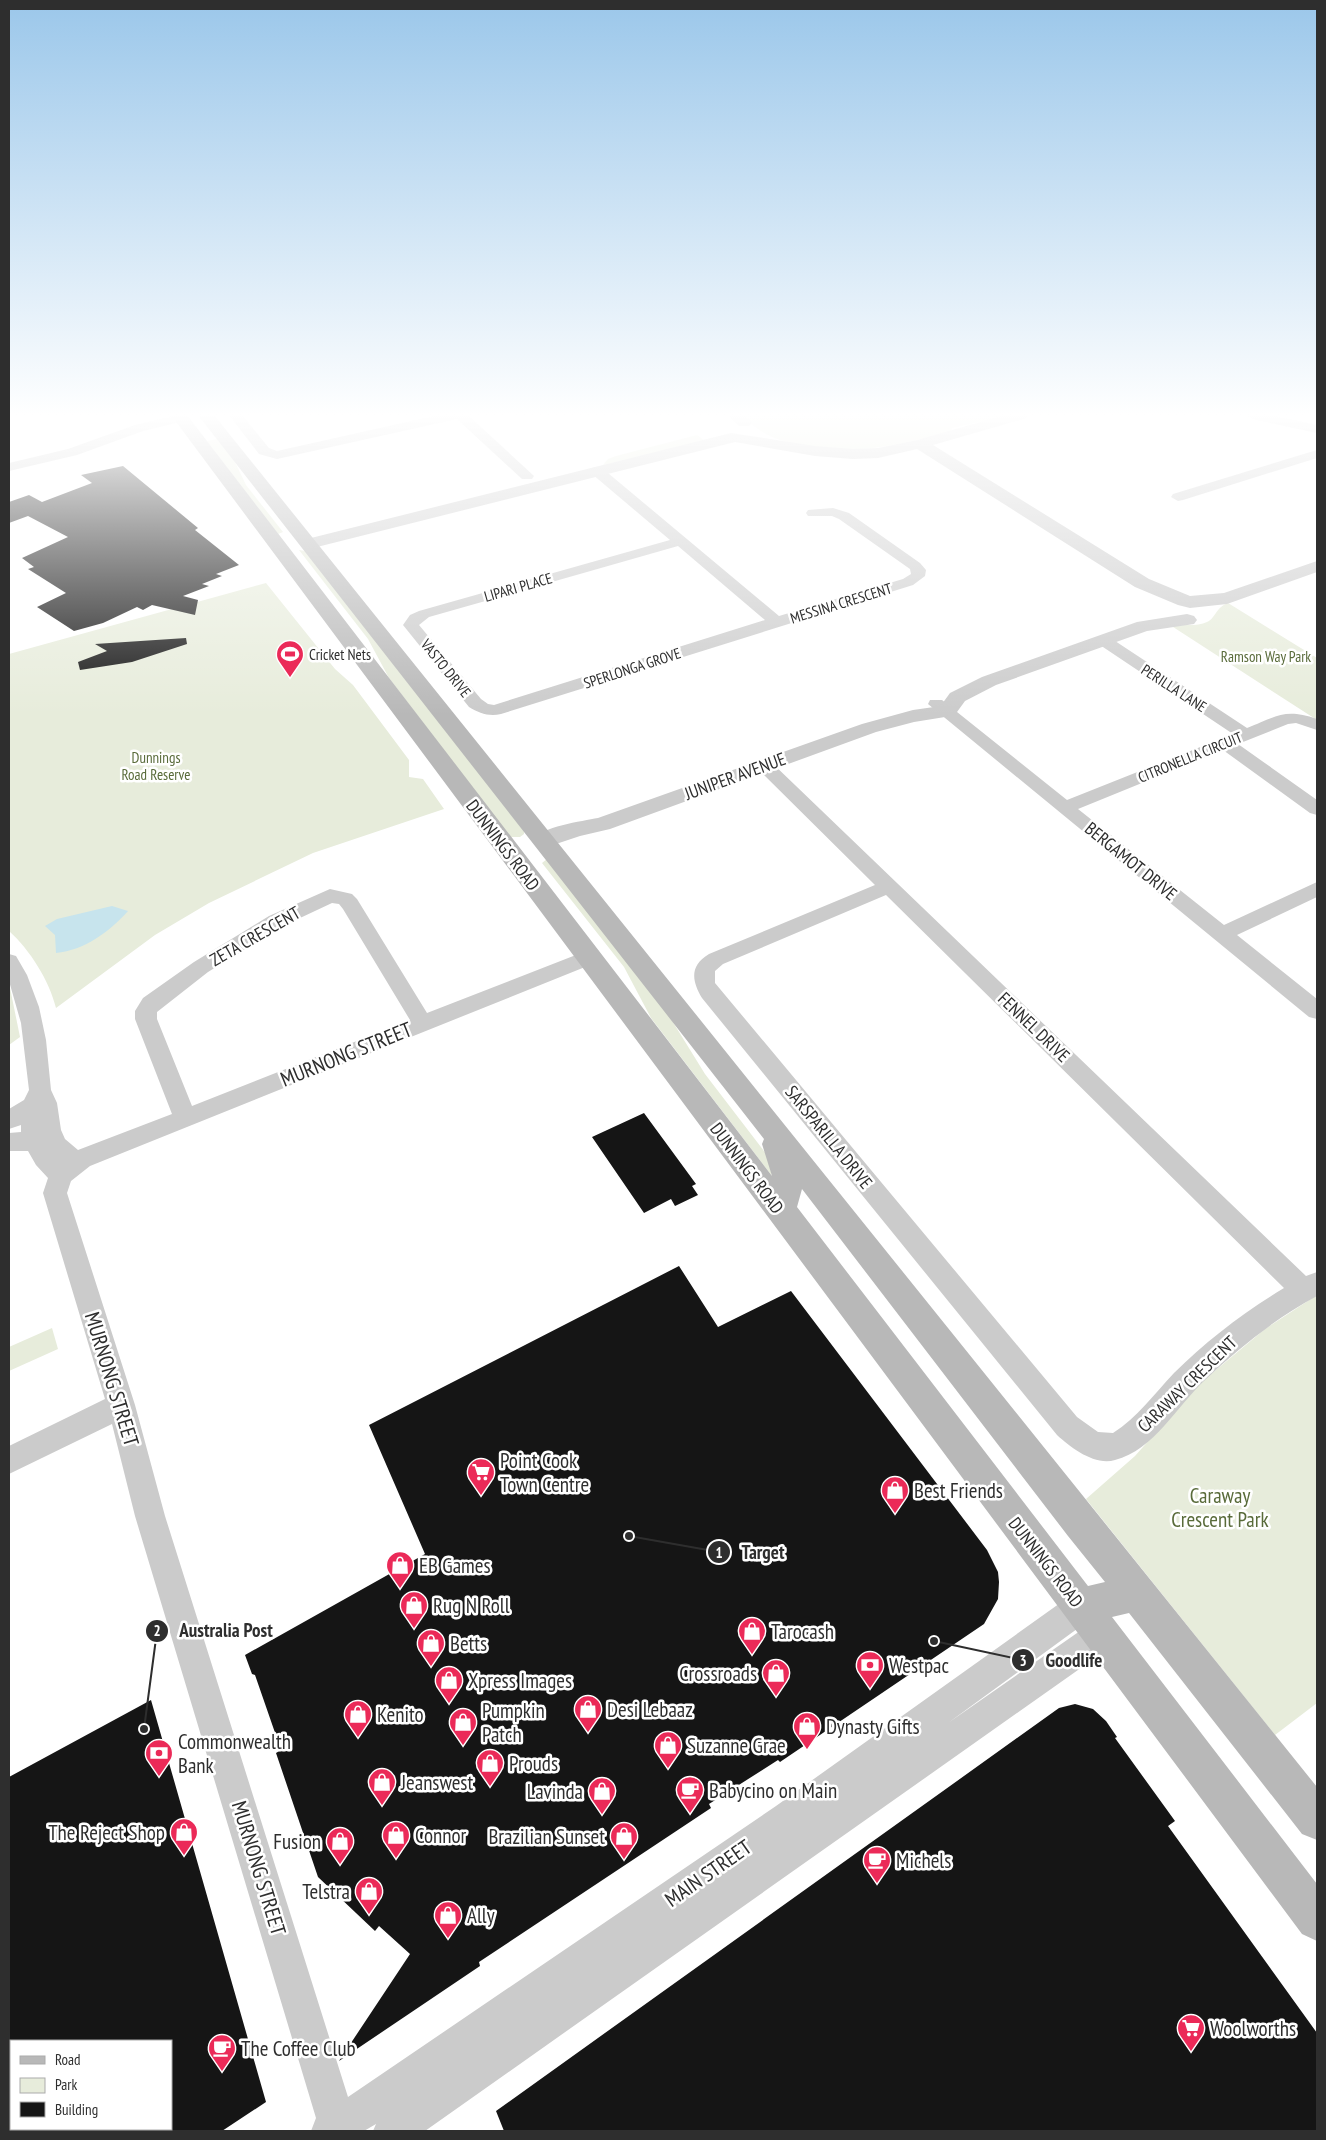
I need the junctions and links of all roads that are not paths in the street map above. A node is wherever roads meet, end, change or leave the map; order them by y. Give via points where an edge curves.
1 (267, 515) edge
2 (272, 515) edge
3 (385, 515) edge
4 (395, 515) edge
5 (650, 515) edge
6 (841, 515) edge
7 (1033, 515) edge
8 (290, 541) junction
9 (681, 541) junction
10 (1317, 566) edge
11 (1227, 598) junction
12 (1180, 608) junction
13 (414, 620) joint
14 (776, 622) junction
15 (1103, 640) junction
16 (940, 707) junction
17 (488, 710) joint
18 (1317, 725) edge
19 (1246, 735) junction
20 (1225, 743) junction
21 (764, 765) junction
22 (1064, 808) junction
23 (1317, 809) edge
24 (547, 844) junction
25 (512, 857) junction
26 (890, 886) junction
27 (1317, 889) edge
28 (1222, 934) junction
29 (588, 958) junction
30 (9, 961) edge
31 (1317, 1011) edge
32 (423, 1024) junction
33 (37, 1097) junction
34 (186, 1118) junction
35 (9, 1120) edge
36 (766, 1120) junction
37 (9, 1142) edge
38 (36, 1144) junction
39 (68, 1169) junction
40 (778, 1210) junction
41 (1310, 1286) edge
42 (121, 1405) junction
43 (1104, 1447) joint
44 (9, 1460) edge
45 (1137, 1592) junction
46 (1091, 1621) junction
47 (1317, 1819) edge
48 (1317, 1919) edge
49 (335, 2130) edge
50 (392, 2131) edge

1 - 8 main road, DUNNINGS ROAD
2 - 8 main road, DUNNINGS ROAD
3 - 8 street
4 - 8 street
5 - 9 street, MESSINA CRESCENT
6 - 14 street, MESSINA CRESCENT via 915,566 919,574 908,582
7 - 12 street
8 - 24 main road, DUNNINGS ROAD
8 - 25 main road, DUNNINGS ROAD
9 - 13 street, LIPARI PLACE via 424,614
9 - 14 street, MESSINA CRESCENT
10 - 11 street
11 - 12 street
11 - 12 street via 1206,615 1202,606
12 - 15 street via 1144,626
13 - 17 street, VASTO DRIVE via 412,627 475,703
14 - 17 street, SPERLONGA GROVE via 503,709
15 - 16 street via 989,681 957,697 950,708
15 - 19 street, PERILLA LANE
16 - 21 street, JUNIPER AVENUE
16 - 22 street, BERGAMOT DRIVE
18 - 19 street, CITRONELLA CIRCUIT via 1288,718
19 - 20 street, CITRONELLA CIRCUIT
20 - 22 street, CITRONELLA CIRCUIT
20 - 23 street
21 - 24 street, JUNIPER AVENUE via 602,824 583,836
21 - 26 street, FENNEL DRIVE
22 - 28 street, BERGAMOT DRIVE
24 - 25 main road
24 - 36 main road, DUNNINGS ROAD
25 - 29 main road, DUNNINGS ROAD
26 - 41 street, FENNEL DRIVE
26 - 43 street, SARSPARILLA DRIVE via 716,959 703,971 703,981 1057,1414 1076,1433
27 - 28 street
28 - 31 street, BERGAMOT DRIVE
29 - 32 street, MURNONG STREET
29 - 40 main road, DUNNINGS ROAD
30 - 33 street via 24,993 34,1034
32 - 34 street, MURNONG STREET
32 - 34 street, ZETA CRESCENT via 350,904 335,896 321,899 236,944 159,997 146,1010 146,1019
33 - 35 street
33 - 38 street via 32,1124
33 - 39 street via 44,1097 47,1121
34 - 39 street, MURNONG STREET
36 - 40 main road via 788,1178 785,1203
36 - 45 main road, DUNNINGS ROAD
37 - 38 street
38 - 39 street via 46,1163
39 - 42 street, MURNONG STREET via 55,1193
40 - 46 main road, DUNNINGS ROAD
41 - 43 street, CARAWAY CRESCENT via 1220,1349 1128,1440 1114,1447
42 - 44 street
42 - 49 street, MURNONG STREET via 150,1516
45 - 46 main road
45 - 47 main road, DUNNINGS ROAD
46 - 48 main road, DUNNINGS ROAD
46 - 49 street, MAIN STREET via 788,1818
46 - 50 street, MAIN STREET

